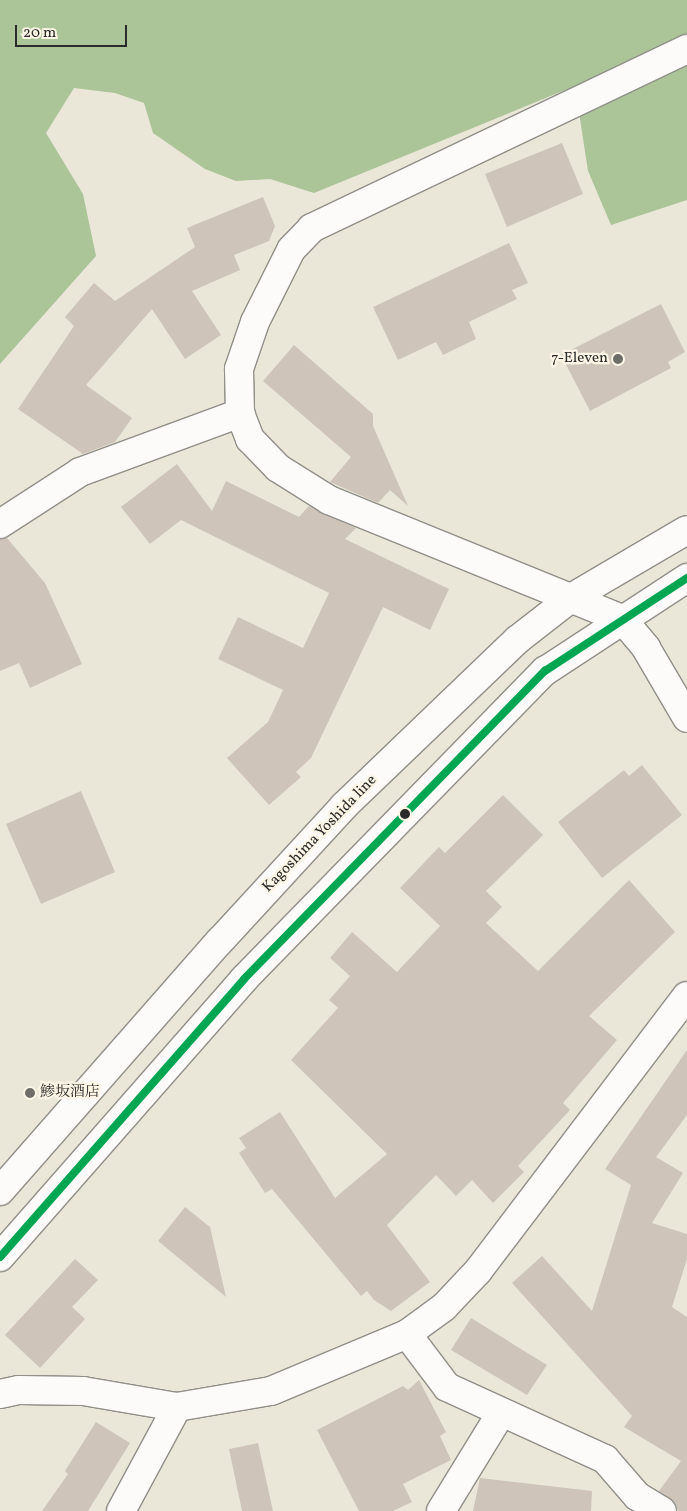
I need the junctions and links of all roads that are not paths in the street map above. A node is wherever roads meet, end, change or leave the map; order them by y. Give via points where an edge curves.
1 (687, 49) edge
2 (240, 413) junction
3 (0, 524) edge
4 (687, 530) edge
5 (687, 578) edge
6 (572, 598) junction
7 (622, 619) junction
8 (687, 718) edge
9 (687, 996) edge
10 (0, 1191) edge
11 (0, 1257) edge
12 (407, 1334) junction
13 (0, 1394) edge
14 (177, 1407) junction
15 (501, 1414) junction
16 (121, 1511) edge
17 (441, 1511) edge
18 (662, 1511) edge

1 - 2 street via 312,228 291,250 255,322 239,369
2 - 3 street via 80,472
2 - 6 street via 250,439 278,468 329,500
4 - 6 street, Kagoshima Yoshida line
5 - 7 street
6 - 7 street
6 - 10 street, Kagoshima Yoshida line via 517,640 344,806 220,941
7 - 8 street via 646,648
7 - 11 street via 545,671 244,979
9 - 12 street via 478,1271 444,1307
12 - 14 street via 271,1392
12 - 15 street via 447,1387
13 - 14 street via 19,1390 83,1391
14 - 16 street
15 - 17 street
15 - 18 street via 605,1459 637,1496

